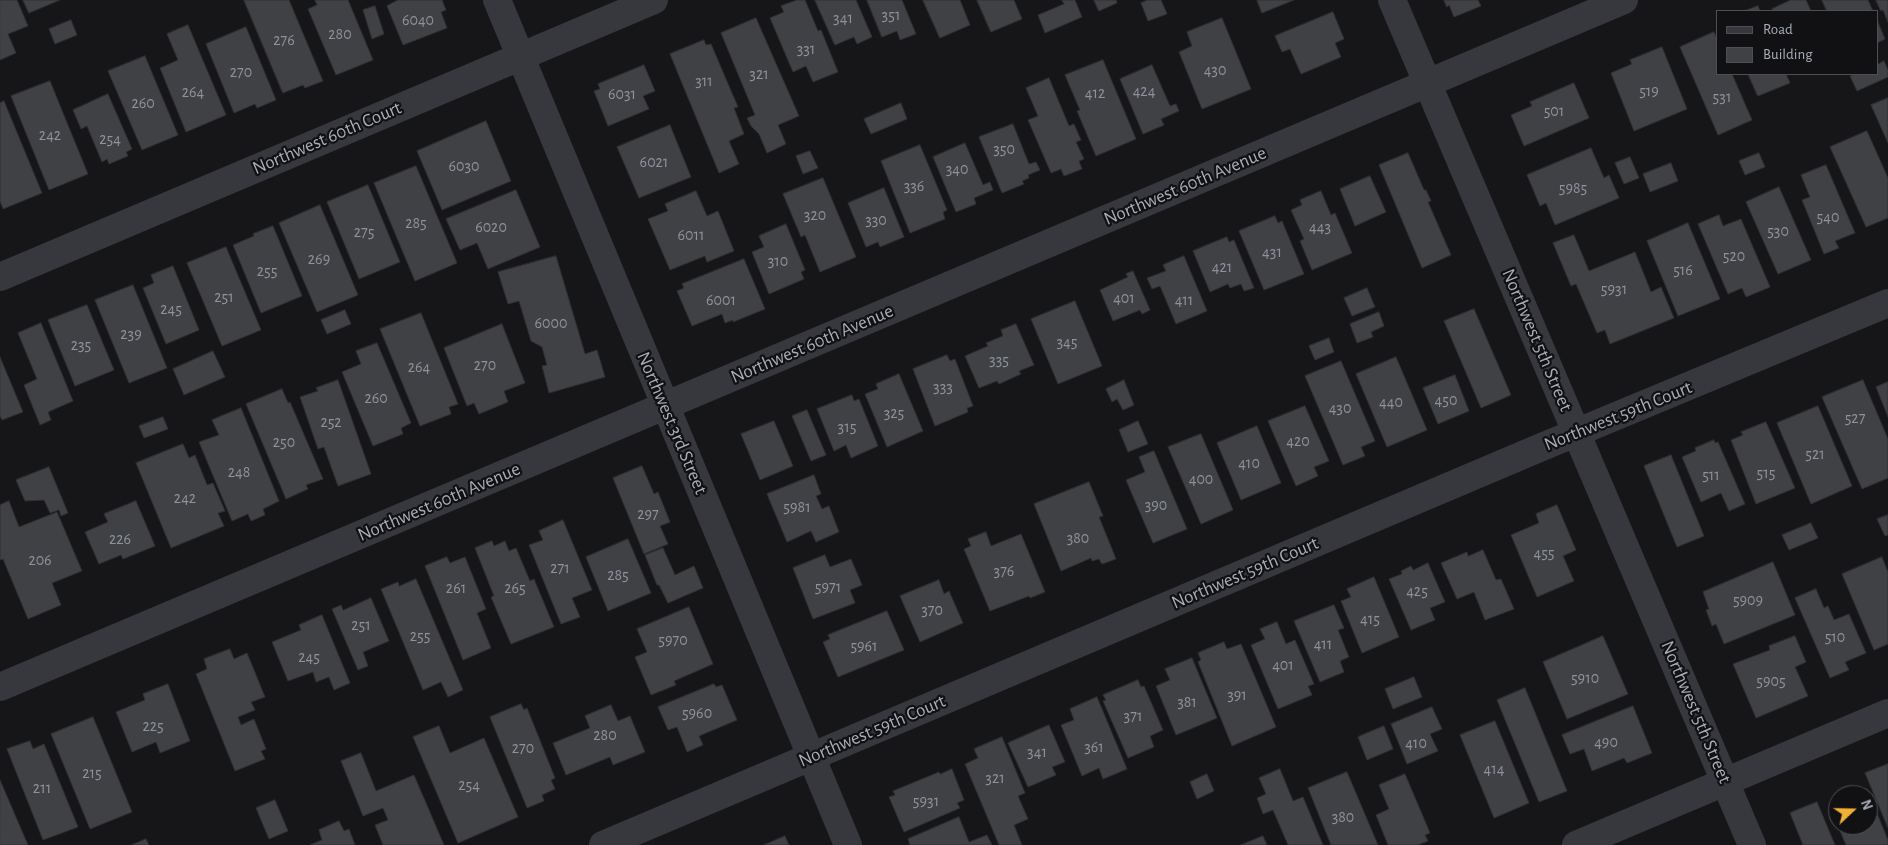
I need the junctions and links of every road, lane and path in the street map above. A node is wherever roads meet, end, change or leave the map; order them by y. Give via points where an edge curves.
1 (497, 0) edge
2 (654, 0) edge
3 (1392, 0) edge
4 (1624, 0) edge
5 (521, 57) junction
6 (1427, 83) junction
7 (0, 277) edge
8 (1888, 303) edge
9 (665, 406) junction
10 (1577, 433) junction
11 (0, 687) edge
12 (1888, 713) edge
13 (812, 757) junction
14 (1726, 782) junction
15 (603, 845) edge
16 (848, 845) edge
17 (1576, 845) edge
18 (1752, 845) edge

1 - 5 street, Northwest 3rd Street
2 - 5 street, Northwest 60th Court
3 - 6 street, Northwest 5th Street
4 - 6 street, Northwest 60th Avenue
5 - 7 street, Northwest 60th Court
5 - 9 street, Northwest 3rd Street
6 - 9 street, Northwest 60th Avenue
6 - 10 street, Northwest 5th Street
8 - 10 street, Northwest 59th Court
9 - 11 street, Northwest 60th Avenue
9 - 13 street, Northwest 3rd Street
10 - 13 street, Northwest 59th Court
10 - 14 street, Northwest 5th Street
12 - 14 street
13 - 15 street, Northwest 59th Court
13 - 16 street, Northwest 3rd Street
14 - 17 street
14 - 18 street, Northwest 5th Street

